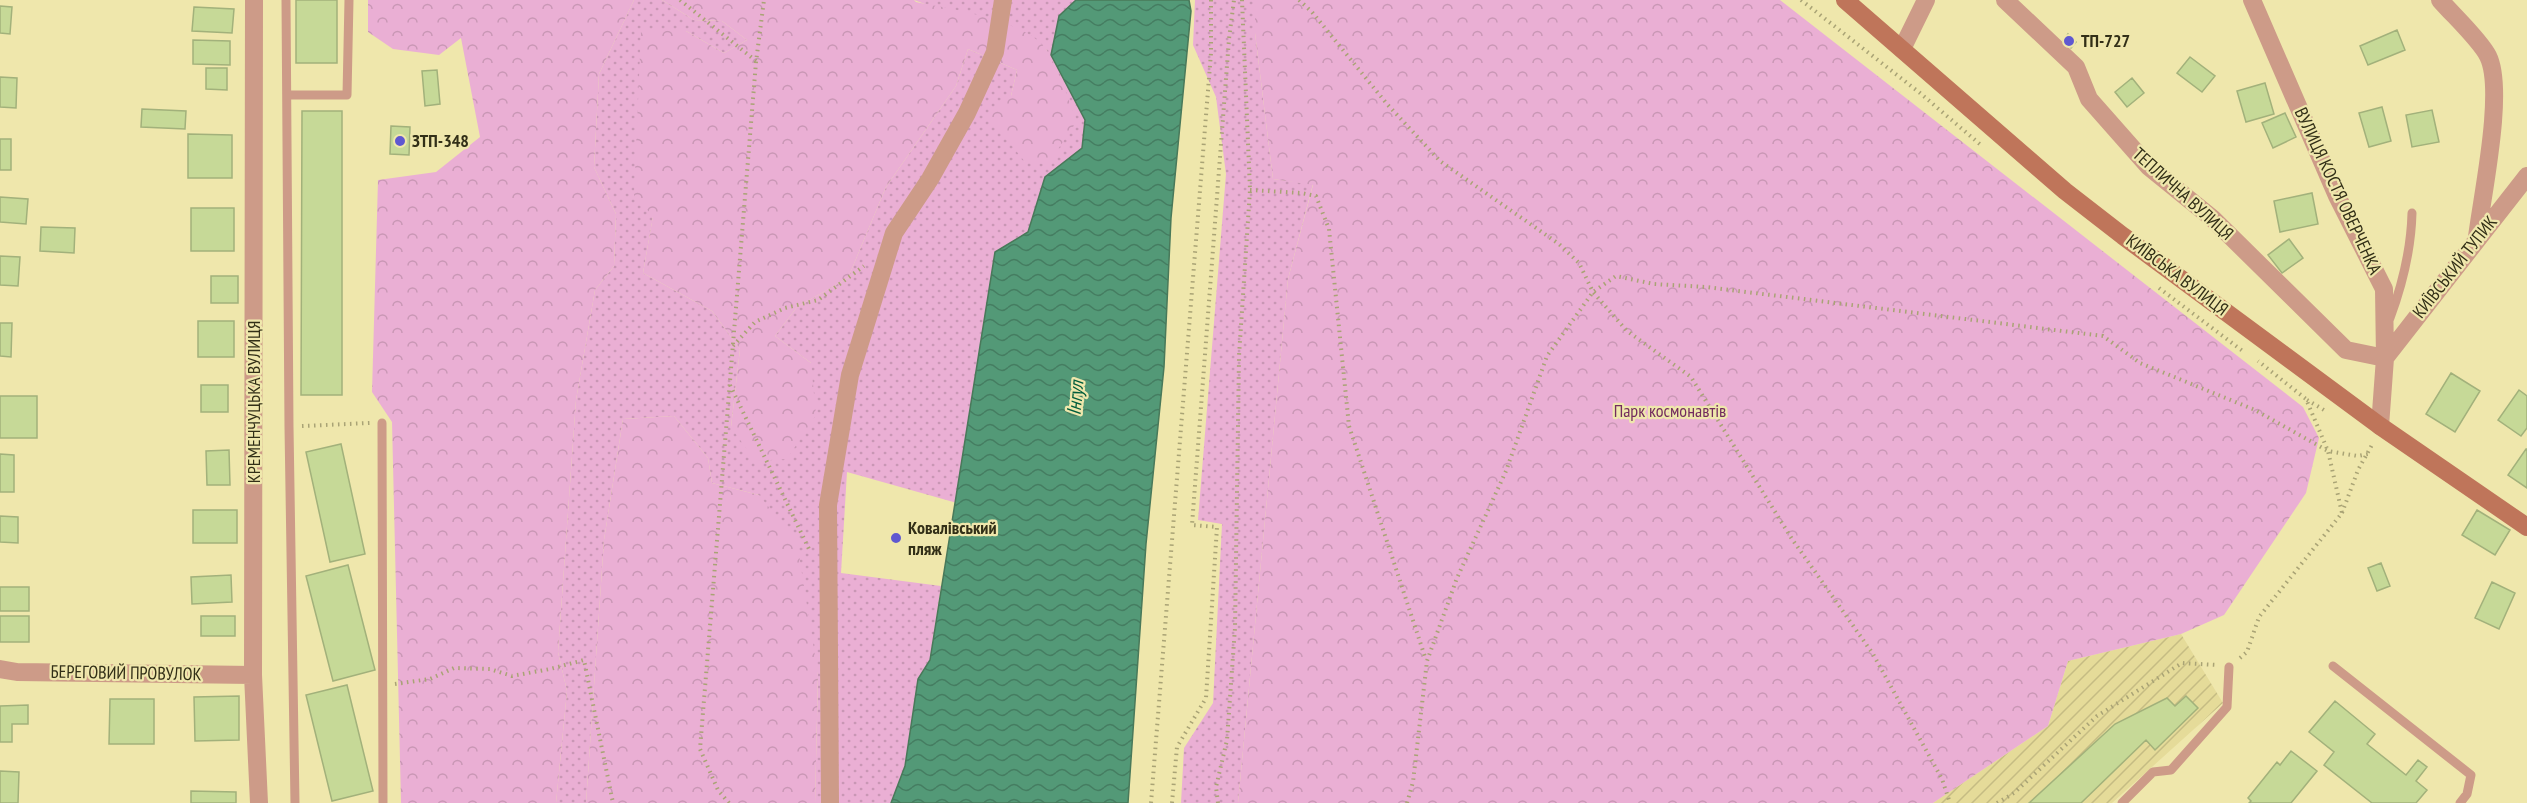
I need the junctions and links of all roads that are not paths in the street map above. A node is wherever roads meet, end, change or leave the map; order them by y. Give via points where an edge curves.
1 (254, 0) edge
2 (286, 0) edge
3 (349, 0) edge
4 (1003, 0) edge
5 (1845, 0) edge
6 (1926, 0) edge
7 (2005, 0) edge
8 (2252, 0) edge
9 (2440, 0) edge
10 (1902, 49) junction
11 (286, 95) junction
12 (2527, 176) edge
13 (2412, 213) dead end
14 (2476, 239) junction
15 (2384, 332) junction
16 (2385, 358) junction
17 (382, 423) road end
18 (2380, 426) junction
19 (2527, 527) edge
20 (2333, 666) dead end
21 (2229, 667) road end
22 (0, 669) edge
23 (253, 675) junction
24 (259, 803) edge
25 (295, 803) edge
26 (383, 803) edge
27 (830, 803) edge
28 (2122, 803) edge
29 (2460, 803) edge

1 - 23 street, КРЕМЕНЧУЦЬКА ВУЛИЦЯ
2 - 11 lane
3 - 11 lane via 347,95
4 - 27 street via 995,52 967,113 894,233 850,375 828,506
5 - 10 street, КИЇВСЬКА ВУЛИЦЯ
6 - 10 street
7 - 16 street, ТЕПЛИЧНА ВУЛИЦЯ via 2076,66 2090,99 2150,167 2212,218 2346,350
8 - 15 street, ВУЛИЦЯ КОСТЯ ОВЕРЧЕНКА via 2337,196 2384,289
9 - 14 street via 2488,54 2495,76 2494,113
10 - 18 street, КИЇВСЬКА ВУЛИЦЯ via 2065,190
11 - 25 lane
12 - 14 street, КИЇВСЬКИЙ ТУПИК
13 - 15 lane via 2403,285
14 - 16 street, КИЇВСЬКИЙ ТУПИК
15 - 16 street, ВУЛИЦЯ КОСТЯ ОВЕРЧЕНКА
16 - 18 street, ВУЛИЦЯ КОСТЯ ОВЕРЧЕНКА
17 - 26 lane
18 - 19 street, КИЇВСЬКА ВУЛИЦЯ
20 - 29 lane via 2470,775 2467,794
21 - 28 lane via 2227,707 2171,770 2153,772
22 - 23 street, БЕРЕГОВИЙ ПРОВУЛОК
23 - 24 street, КРЕМЕНЧУЦЬКА ВУЛИЦЯ

